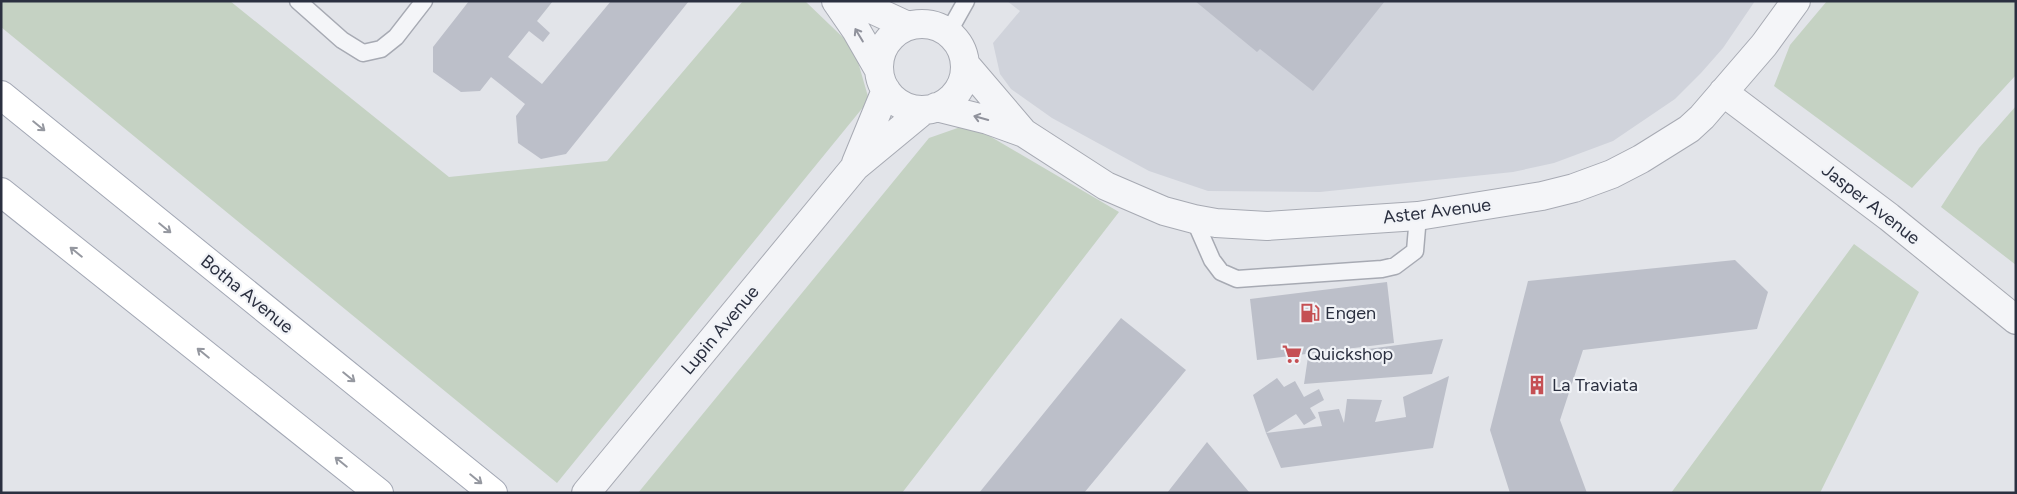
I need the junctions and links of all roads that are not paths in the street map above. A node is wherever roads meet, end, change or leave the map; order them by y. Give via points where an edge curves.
1 (298, 1) edge
2 (424, 1) edge
3 (836, 1) edge
4 (854, 1) edge
5 (966, 1) edge
6 (1796, 1) edge
7 (908, 26) junction
8 (948, 32) junction
9 (965, 64) junction
10 (882, 80) junction
11 (1723, 92) junction
12 (1, 95) edge
13 (930, 108) junction
14 (1024, 133) junction
15 (855, 167) junction
16 (1, 192) edge
17 (1418, 216) junction
18 (1194, 218) junction
19 (2016, 320) edge
20 (379, 493) edge
21 (493, 493) edge
22 (586, 493) edge

1 - 2 lane via 342,40 363,52 381,49 396,37
10 -> 3 street via 856,30
4 - 7 street
5 - 8 lane
6 - 11 street, Aster Avenue via 1764,45
7 - 8 street via 929,24
7 - 10 street via 889,39 880,59
8 - 9 street via 963,52
9 - 13 street via 955,95 946,103
9 - 14 street, Aster Avenue
10 - 13 street via 900,104 912,109
10 - 15 street, Lupin Avenue
11 - 17 street, Aster Avenue via 1689,129 1612,174 1542,196
11 - 19 street, Jasper Avenue via 1889,217
12 -> 21 main road, Botha Avenue
14 -> 13 street, Aster Avenue via 988,120
13 - 15 street, Lupin Avenue
14 - 18 street, Aster Avenue via 1106,186 1164,211
15 - 22 street, Lupin Avenue
20 -> 16 main road
17 - 18 street, Aster Avenue via 1267,226 1216,223
17 - 18 lane via 1415,251 1395,266 1237,278 1221,272 1212,260

